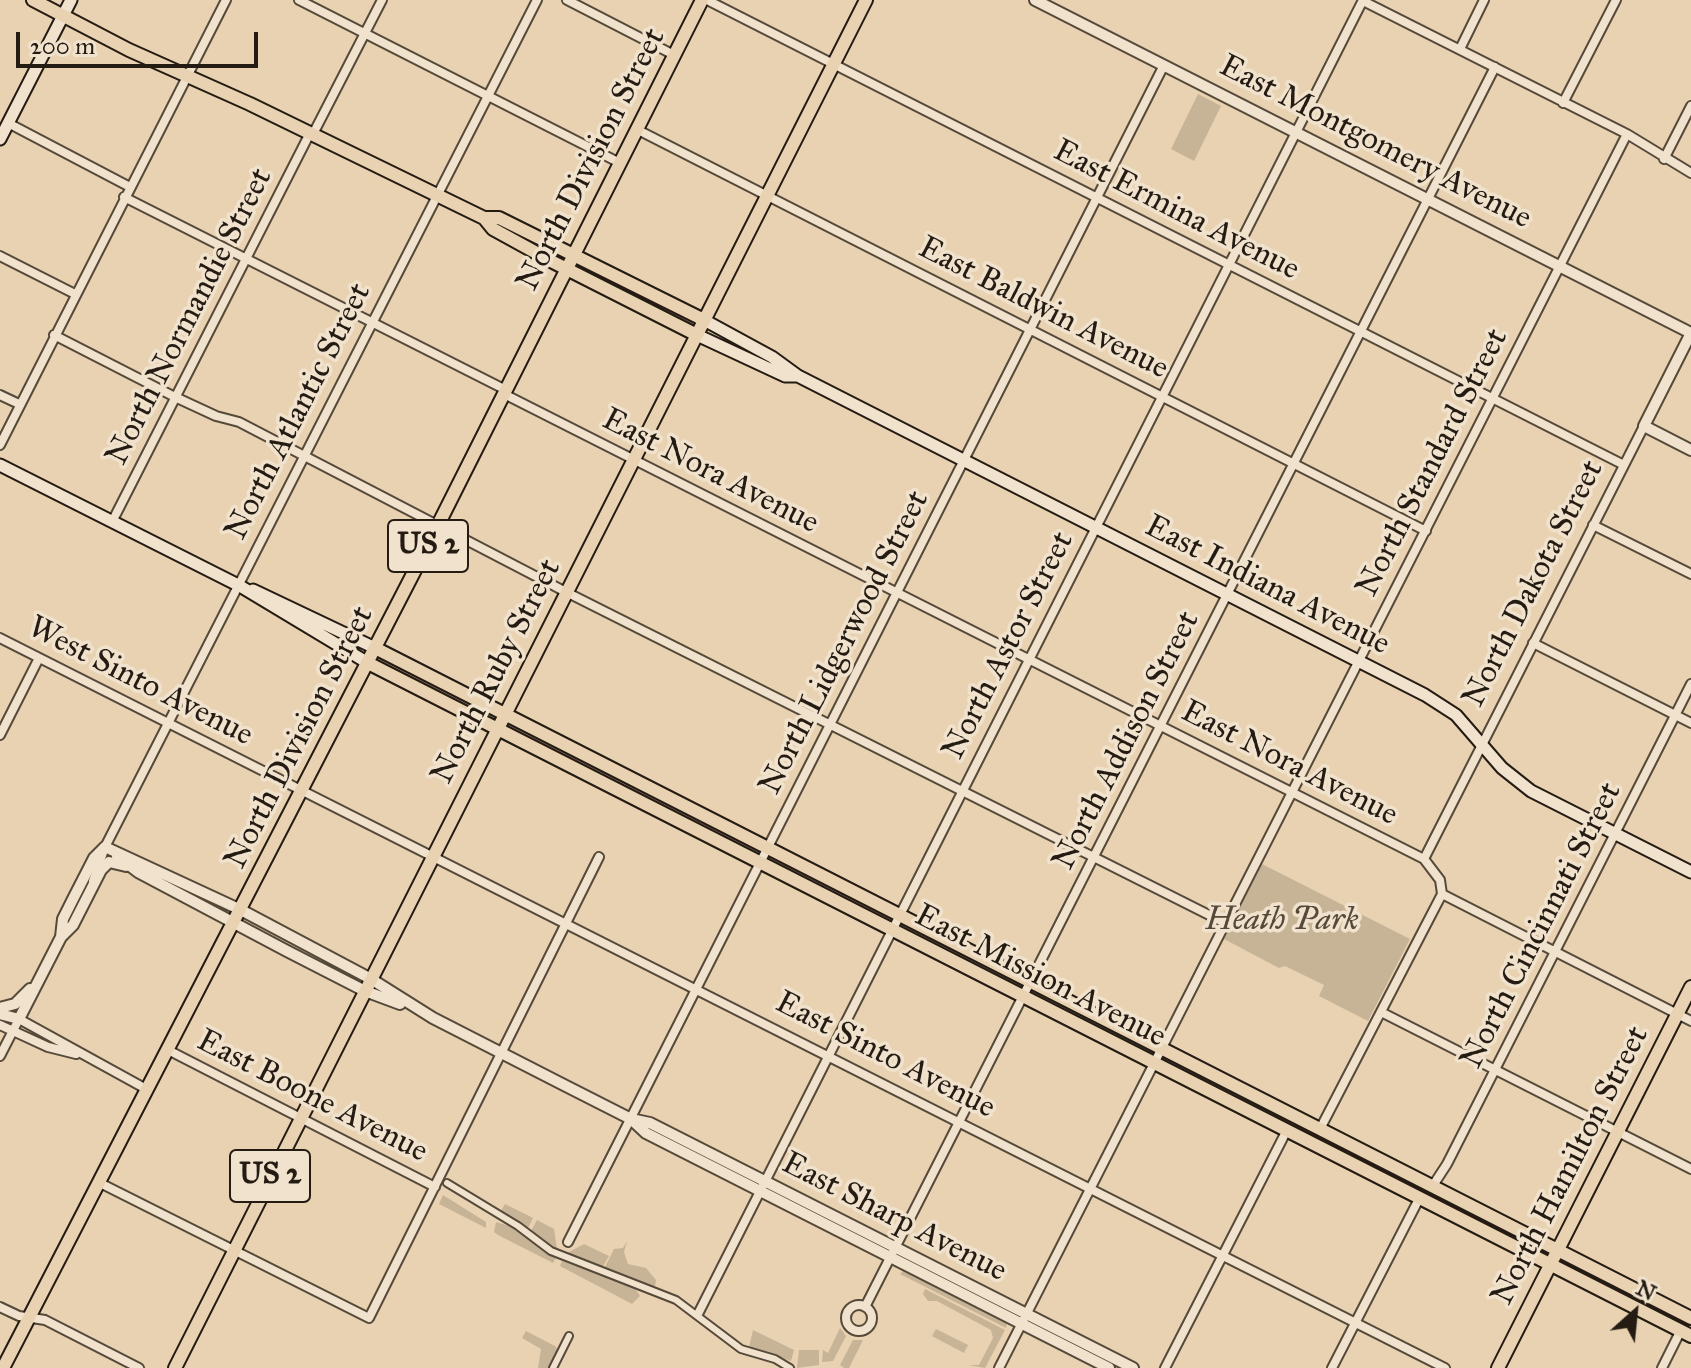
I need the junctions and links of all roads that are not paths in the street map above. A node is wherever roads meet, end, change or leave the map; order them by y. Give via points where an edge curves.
1 (33, 0) edge
2 (71, 0) edge
3 (226, 0) edge
4 (299, 0) edge
5 (382, 0) edge
6 (537, 0) edge
7 (567, 0) edge
8 (704, 0) edge
9 (866, 0) edge
10 (1035, 0) edge
11 (1363, 0) edge
12 (1484, 0) edge
13 (1616, 0) edge
14 (63, 15) junction
15 (365, 33) junction
16 (1460, 49) junction
17 (674, 55) junction
18 (833, 64) junction
19 (1164, 65) junction
20 (1495, 67) junction
21 (187, 75) junction
22 (488, 96) junction
23 (1563, 103) junction
24 (1691, 106) edge
25 (8, 123) junction
26 (638, 130) junction
27 (1297, 133) junction
28 (1627, 134) junction
29 (311, 136) junction
30 (0, 139) edge
31 (1664, 159) junction
32 (620, 163) junction
33 (1691, 173) edge
34 (130, 187) junction
35 (437, 195) junction
36 (767, 195) junction
37 (124, 197) junction
38 (1097, 198) junction
39 (1428, 199) junction
40 (484, 218) junction
41 (574, 254) junction
42 (0, 256) edge
43 (247, 258) junction
44 (1228, 265) junction
45 (1559, 266) junction
46 (566, 269) junction
47 (75, 294) junction
48 (704, 320) junction
49 (374, 322) junction
50 (1030, 329) junction
51 (1361, 332) junction
52 (1691, 333) edge
53 (54, 335) junction
54 (697, 335) junction
55 (798, 376) junction
56 (505, 392) junction
57 (0, 395) edge
58 (175, 397) junction
59 (1162, 397) junction
60 (1492, 398) junction
61 (19, 404) junction
62 (1644, 426) junction
63 (0, 445) edge
64 (1691, 450) edge
65 (305, 457) junction
66 (634, 460) junction
67 (963, 461) junction
68 (1294, 464) junction
69 (0, 465) edge
70 (1624, 465) junction
71 (113, 520) junction
72 (1593, 525) junction
73 (438, 526) junction
74 (1096, 529) junction
75 (1426, 531) junction
76 (1691, 574) edge
77 (240, 586) junction
78 (566, 592) junction
79 (896, 594) junction
80 (1227, 596) junction
81 (0, 638) edge
82 (1533, 643) junction
83 (375, 648) junction
84 (39, 658) junction
85 (1029, 661) junction
86 (1360, 662) junction
87 (368, 663) junction
88 (1691, 684) edge
89 (504, 715) junction
90 (1676, 715) junction
91 (168, 723) junction
92 (1691, 723) edge
93 (830, 725) junction
94 (1161, 727) junction
95 (496, 730) junction
96 (0, 735) edge
97 (1481, 744) junction
98 (302, 791) junction
99 (963, 792) junction
100 (1292, 793) junction
101 (1616, 833) junction
102 (105, 847) junction
103 (767, 849) junction
104 (434, 856) junction
105 (599, 857) dead end
106 (1095, 858) junction
107 (1424, 859) junction
108 (760, 863) junction
109 (138, 872) junction
110 (1691, 872) edge
111 (92, 887) junction
112 (1442, 894) junction
113 (241, 910) junction
114 (900, 916) junction
115 (567, 922) junction
116 (234, 923) junction
117 (1227, 924) junction
118 (891, 931) junction
119 (61, 937) junction
120 (1555, 952) junction
121 (37, 982) junction
122 (1032, 983) junction
123 (368, 985) junction
124 (697, 987) junction
125 (1691, 987) edge
126 (1024, 997) junction
127 (0, 1008) edge
128 (1381, 1012) junction
129 (0, 1014) edge
130 (1677, 1014) junction
131 (19, 1019) junction
132 (1691, 1021) edge
133 (0, 1025) edge
134 (12, 1032) junction
135 (1163, 1049) junction
136 (168, 1050) junction
137 (502, 1053) junction
138 (830, 1054) junction
139 (81, 1055) junction
140 (0, 1056) edge
141 (1155, 1064) junction
142 (1495, 1070) junction
143 (148, 1090) junction
144 (300, 1117) junction
145 (631, 1119) junction
146 (961, 1121) junction
147 (1314, 1127) junction
148 (1287, 1130) junction
149 (1617, 1132) junction
150 (1302, 1138) junction
151 (1691, 1169) edge
152 (100, 1183) junction
153 (447, 1183) dead end
154 (762, 1186) junction
155 (435, 1187) junction
156 (1091, 1187) junction
157 (1432, 1187) junction
158 (1420, 1197) junction
159 (1481, 1212) junction
160 (568, 1242) dead end
161 (232, 1250) junction
162 (1557, 1250) junction
163 (892, 1252) junction
164 (1223, 1255) junction
165 (1550, 1264) junction
166 (0, 1307) edge
167 (865, 1307) dead end
168 (698, 1314) junction
169 (30, 1317) junction
170 (1691, 1318) edge
171 (1024, 1319) junction
172 (1356, 1322) junction
173 (1686, 1333) edge
174 (569, 1336) dead end
175 (3, 1368) edge
176 (139, 1368) edge
177 (175, 1368) edge
178 (553, 1368) edge
179 (790, 1368) edge
180 (999, 1368) edge
181 (1109, 1368) edge
182 (1133, 1368) edge
183 (1165, 1368) edge
184 (1332, 1368) edge
185 (1445, 1368) edge
186 (1498, 1368) edge
187 (1662, 1368) edge

1 - 14 main road
2 - 14 main road
3 - 21 street
4 - 15 street
5 - 15 street, North Normandie Street
6 - 22 street, North Atlantic Street
7 - 17 street
8 - 17 main road, North Division Street / US 2
8 - 18 street, East Ermina Avenue
9 - 18 main road, North Ruby Street / US 2
10 - 19 street, East Montgomery Avenue
11 - 16 street
11 - 27 street, North Astor Street
12 - 16 street
13 - 23 street
14 - 21 main road
14 - 25 main road
15 - 22 street
15 - 29 street, North Normandie Street
16 - 20 street
17 - 26 main road, North Division Street / US 2
18 - 36 main road, North Ruby Street / US 2
18 - 38 street, East Ermina Avenue
19 - 27 street, East Montgomery Avenue
19 - 38 street, North Lidgerwood Street
20 - 23 street
20 - 39 street, North Addison Street
21 - 29 main road
21 - 34 street
22 - 32 street
22 - 35 street, North Atlantic Street
23 - 28 street
24 - 31 street
25 - 30 main road
25 - 34 street
26 - 32 main road, North Division Street / US 2
26 - 36 street, East Baldwin Avenue
27 - 39 street, East Montgomery Avenue
27 - 44 street, North Astor Street
28 - 31 street
28 - 45 street, North Standard Street
29 - 35 main road
29 - 43 street, North Normandie Street
31 - 33 street
32 - 41 main road, North Division Street / US 2
34 - 37 street
35 - 40 main road
35 - 49 street, North Atlantic Street
36 - 48 main road, North Ruby Street / US 2
36 - 50 street, East Baldwin Avenue
37 - 43 street, East Nora Avenue
37 - 47 street
38 - 44 street, East Ermina Avenue
38 - 50 street, North Lidgerwood Street
39 - 45 street, East Montgomery Avenue
39 - 51 street, North Addison Street
40 - 41 main road, East Indiana Avenue via 499,218
40 - 46 main road, East Indiana Avenue via 493,229
41 - 46 main road, North Division Street / US 2
41 - 48 main road, East Indiana Avenue
42 - 47 street
43 - 49 street, East Nora Avenue
43 - 58 street, North Normandie Street
44 - 51 street, East Ermina Avenue
44 - 59 street, North Astor Street
45 - 52 street, East Montgomery Avenue
45 - 60 street, North Standard Street
46 - 54 main road, East Indiana Avenue
46 - 56 main road, North Division Street / US 2
47 - 53 street
48 - 54 main road, North Ruby Street / US 2
48 - 55 main road, East Indiana Avenue
49 - 56 street, East Nora Avenue
49 - 65 street, North Atlantic Street
50 - 59 street, East Baldwin Avenue
50 - 67 street, North Lidgerwood Street
51 - 60 street, East Ermina Avenue
51 - 68 street, North Addison Street
52 - 62 street, North Dakota Street
53 - 58 street
53 - 61 street
54 - 55 main road, East Indiana Avenue via 785,376
54 - 66 main road, North Ruby Street / US 2
55 - 67 main road, East Indiana Avenue
56 - 66 street, East Nora Avenue
56 - 73 main road, North Division Street / US 2
57 - 61 street
58 - 65 street via 239,422
58 - 71 street, North Normandie Street
59 - 68 street, East Baldwin Avenue
59 - 74 street, North Astor Street
60 - 70 street, East Ermina Avenue
60 - 75 street, North Standard Street
61 - 63 street
62 - 64 street
62 - 70 street, North Dakota Street
65 - 73 street
65 - 77 street, North Atlantic Street
66 - 78 main road, North Ruby Street / US 2
66 - 79 street, East Nora Avenue
67 - 74 main road, East Indiana Avenue
67 - 79 street, North Lidgerwood Street
68 - 75 street, East Baldwin Avenue
68 - 80 street, North Addison Street
69 - 71 main road
70 - 72 street, North Dakota Street
71 - 77 main road
72 - 76 street
72 - 82 street, North Dakota Street
73 - 78 street
73 - 83 main road, North Division Street / US 2
74 - 80 main road, East Indiana Avenue
74 - 85 street, North Astor Street
75 - 86 street, North Standard Street
77 - 83 main road
77 - 87 main road
77 - 91 street, North Atlantic Street
78 - 89 main road, North Ruby Street / US 2
78 - 93 street
79 - 85 street, East Nora Avenue
79 - 93 street, North Lidgerwood Street
80 - 86 main road, East Indiana Avenue
80 - 94 street, North Addison Street
81 - 84 street, West Sinto Avenue
82 - 90 street
82 - 97 street, North Dakota Street
83 - 87 main road, North Division Street / US 2
83 - 89 main road, East Mission Avenue
84 - 91 street, West Sinto Avenue
84 - 96 street
85 - 94 street, East Nora Avenue
85 - 99 street, North Astor Street
86 - 97 main road, East Indiana Avenue via 1456,715
86 - 100 street, North Standard Street
87 - 95 main road, East Mission Avenue
87 - 98 main road, North Division Street / US 2
88 - 90 street, North Cincinnati Street
89 - 95 main road, North Ruby Street / US 2
89 - 103 main road, East Mission Avenue
90 - 92 street
90 - 101 street, North Cincinnati Street
91 - 98 street, West Sinto Avenue
91 - 102 street, North Atlantic Street
93 - 99 street
93 - 103 street, North Lidgerwood Street
94 - 100 street, East Nora Avenue
94 - 106 street, North Addison Street
95 - 104 main road, North Ruby Street / US 2
95 - 108 main road, East Mission Avenue
97 - 101 main road, East Indiana Avenue via 1531,791
97 - 107 street, North Dakota Street
98 - 104 street, East Sinto Avenue
98 - 113 main road, North Division Street / US 2
99 - 106 street
99 - 114 street, North Astor Street
100 - 107 street, East Nora Avenue
100 - 117 street, North Standard Street
101 - 110 main road, East Indiana Avenue
101 - 120 street, North Cincinnati Street
102 - 109 street, East Sharp Avenue
102 - 111 street, North Atlantic Street
102 - 113 street, East Sharp Avenue
102 - 119 street, North Atlantic Street via 63,919
103 - 108 street, North Lidgerwood Street
103 - 114 main road, East Mission Avenue
104 - 115 street, East Sinto Avenue
104 - 123 main road, North Ruby Street / US 2
105 - 115 street
106 - 117 street
106 - 122 street, North Addison Street
107 - 112 street, East Nora Avenue via 1440,880
108 - 118 main road, East Mission Avenue
108 - 124 street, North Lidgerwood Street
109 - 111 street via 109,862
109 - 116 street, East Sharp Avenue
111 - 119 street, North Atlantic Street
112 - 120 street
112 - 128 street
113 - 116 main road, North Division Street / US 2
113 - 123 street, East Sharp Avenue
114 - 118 street, North Astor Street
114 - 122 main road, East Mission Avenue
115 - 124 street, East Sinto Avenue
115 - 137 street
116 - 123 street, East Sharp Avenue
116 - 136 main road, North Division Street / US 2
117 - 135 street, North Standard Street
118 - 126 main road, East Mission Avenue
118 - 138 street, North Astor Street
119 - 121 street, North Atlantic Street
120 - 130 street
120 - 142 street, North Cincinnati Street
121 - 127 street via 15,1004
121 - 131 street, North Atlantic Street
122 - 126 street, North Addison Street
122 - 135 main road, East Mission Avenue
123 - 137 street, East Sharp Avenue
123 - 144 main road, North Ruby Street / US 2
124 - 138 street, East Sinto Avenue
124 - 145 street, North Lidgerwood Street
125 - 130 main road, North Hamilton Street
126 - 141 main road, East Mission Avenue
126 - 146 street, North Addison Street
128 - 142 street
128 - 147 street
129 - 131 street
130 - 132 street
130 - 149 main road, North Hamilton Street
131 - 134 street, North Atlantic Street
131 - 139 street
133 - 134 street
134 - 139 street
134 - 140 street, North Atlantic Street
135 - 141 street, North Standard Street
135 - 147 main road, East Mission Avenue
136 - 143 main road, North Division Street / US 2
136 - 144 street, East Boone Avenue
137 - 145 street, East Sharp Avenue
137 - 155 street
138 - 146 street, East Sinto Avenue
138 - 154 street, North Astor Street
139 - 143 street
141 - 148 main road, East Mission Avenue
141 - 156 street, North Standard Street
142 - 149 street
142 - 157 street, North Cincinnati Street
143 - 152 main road, North Division Street / US 2
144 - 155 street, East Boone Avenue
144 - 161 main road, North Ruby Street / US 2
145 - 154 street, East Sharp Avenue via 650,1123
145 - 160 street, North Lidgerwood Street
146 - 156 street, East Sinto Avenue
146 - 163 street, North Addison Street
147 - 150 street
147 - 157 main road, East Mission Avenue
148 - 150 main road, East Mission Avenue
148 - 164 street
149 - 151 street
149 - 162 main road, North Hamilton Street
150 - 158 main road, East Mission Avenue
152 - 161 street
152 - 169 main road, North Division Street / US 2
153 - 168 street, East Boone Avenue via 560,1256 655,1290
154 - 163 street, East Sharp Avenue
154 - 168 street, North Astor Street
155 - 161 street via 369,1318
156 - 164 street, East Sinto Avenue
156 - 171 street, North Standard Street
157 - 159 main road, East Mission Avenue
158 - 159 main road via 1433,1196
158 - 165 main road, East Mission Avenue
158 - 172 street
159 - 162 main road, East Mission Avenue
161 - 177 main road, North Ruby Street / US 2
162 - 165 main road, North Hamilton Street
162 - 170 main road, East Mission Avenue
163 - 167 street, North Addison Street
163 - 171 street, East Sharp Avenue
164 - 172 street, East Sinto Avenue
164 - 183 street
165 - 173 main road, East Mission Avenue
165 - 186 main road, North Hamilton Street
166 - 169 street
168 - 179 street, East Boone Avenue via 741,1349
169 - 175 main road, North Division Street / US 2
169 - 176 street
171 - 180 street, North Standard Street
171 - 181 street, East Sharp Avenue
171 - 182 street, East Sharp Avenue
172 - 184 street
172 - 185 street, East Sinto Avenue
173 - 187 street
174 - 178 street

